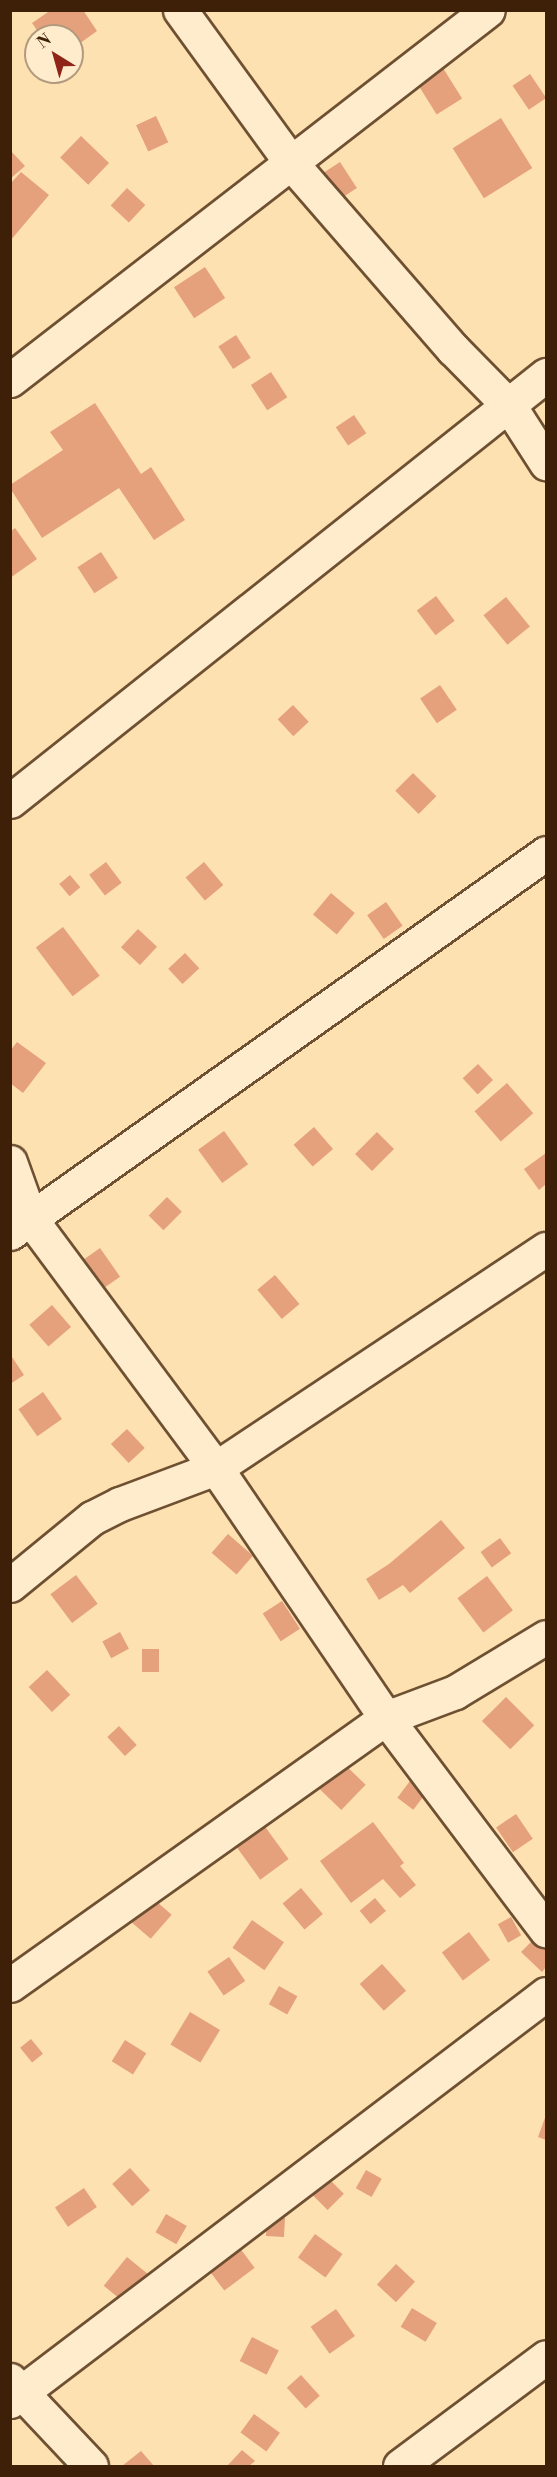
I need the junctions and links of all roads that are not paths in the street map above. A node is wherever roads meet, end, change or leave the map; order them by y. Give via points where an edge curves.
1 (180, 10) edge
2 (488, 10) edge
3 (292, 164) junction
4 (546, 375) edge
5 (10, 380) edge
6 (510, 406) junction
7 (546, 463) edge
8 (10, 801) edge
9 (546, 853) edge
10 (10, 1162) edge
11 (20, 1225) edge
12 (546, 1249) edge
13 (216, 1468) junction
14 (10, 1585) edge
15 (546, 1637) edge
16 (386, 1718) junction
17 (546, 1930) edge
18 (10, 1985) edge
19 (546, 1994) edge
20 (546, 2357) edge
21 (14, 2391) edge
22 (91, 2466) edge
23 (400, 2466) edge

1 - 3 street
2 - 3 street
3 - 5 street
3 - 6 street via 453,350
4 - 6 street
6 - 7 street
6 - 8 street
9 - 11 street
10 - 11 street
11 - 13 street
12 - 13 street
13 - 14 street via 92,1518
13 - 16 street
15 - 16 street via 455,1692
16 - 17 street
16 - 18 street
19 - 21 street
20 - 23 street
21 - 22 street

